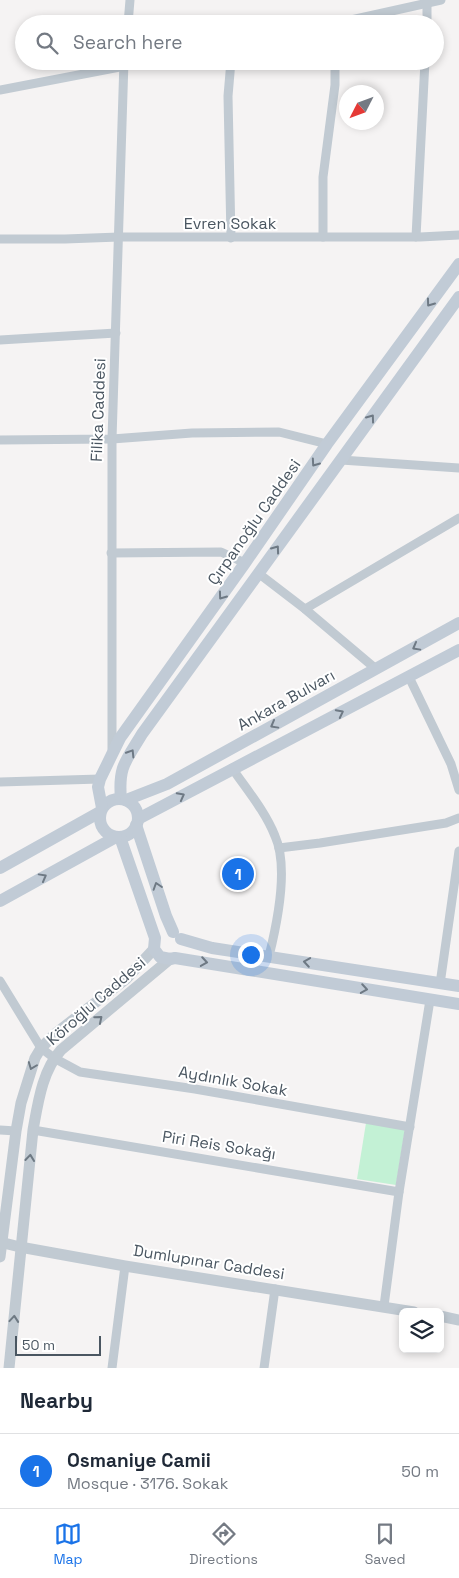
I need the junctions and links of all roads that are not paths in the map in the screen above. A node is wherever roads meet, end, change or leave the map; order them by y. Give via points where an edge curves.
1 (130, 0) edge
2 (441, 0) edge
3 (427, 3) junction
4 (129, 15) edge
5 (374, 15) edge
6 (427, 15) edge
7 (95, 70) edge
8 (124, 70) edge
9 (230, 70) edge
10 (335, 70) edge
11 (425, 70) edge
12 (0, 90) edge
13 (459, 235) edge
14 (119, 237) junction
15 (416, 237) junction
16 (231, 238) junction
17 (323, 238) junction
18 (0, 239) edge
19 (459, 264) edge
20 (459, 297) edge
21 (116, 333) junction
22 (0, 340) edge
23 (112, 439) junction
24 (0, 440) edge
25 (327, 444) junction
26 (341, 460) junction
27 (459, 468) edge
28 (459, 518) edge
29 (111, 553) junction
30 (246, 563) junction
31 (258, 573) junction
32 (305, 608) junction
33 (459, 623) edge
34 (459, 650) edge
35 (376, 669) junction
36 (409, 677) junction
37 (112, 755) junction
38 (232, 768) junction
39 (100, 779) junction
40 (0, 782) edge
41 (459, 790) edge
42 (124, 799) junction
43 (101, 810) junction
44 (459, 818) edge
45 (137, 822) junction
46 (118, 837) junction
47 (278, 848) junction
48 (459, 851) edge
49 (0, 868) edge
50 (0, 901) edge
51 (177, 935) junction
52 (155, 944) junction
53 (269, 956) junction
54 (173, 958) junction
55 (0, 981) edge
56 (440, 984) junction
57 (459, 986) edge
58 (430, 1000) junction
59 (459, 1004) edge
60 (41, 1048) junction
61 (54, 1058) junction
62 (410, 1127) junction
63 (0, 1130) edge
64 (33, 1130) junction
65 (16, 1131) junction
66 (399, 1192) junction
67 (0, 1242) edge
68 (20, 1247) junction
69 (0, 1257) edge
70 (125, 1266) junction
71 (276, 1289) junction
72 (384, 1306) junction
73 (399, 1309) edge
74 (444, 1317) edge
75 (459, 1320) edge
76 (9, 1368) edge
77 (112, 1368) edge
78 (264, 1368) edge

1 - 4 street
2 - 3 street
3 - 5 street
3 - 6 street
7 - 12 street
8 - 14 street, Filika Caddesi
9 - 16 street
10 - 17 street via 323,177
11 - 15 street
13 - 15 street, Evren Sokak
14 - 16 street, Evren Sokak
14 - 18 street, Evren Sokak
14 - 21 street, Filika Caddesi
15 - 17 street, Evren Sokak
16 - 17 street, Evren Sokak
19 -> 25 main road, Çırpanoğlu Caddesi
26 -> 20 main road, Çırpanoğlu Caddesi
21 - 22 street
21 - 23 street, Filika Caddesi
23 - 24 street
23 - 25 street via 192,433 279,432
23 - 29 street, Filika Caddesi
25 -> 30 main road, Çırpanoğlu Caddesi
26 - 27 street
31 -> 26 main road, Çırpanoğlu Caddesi
28 - 32 street
29 - 30 street via 221,552
29 - 37 street, Filika Caddesi
30 -> 37 main road, Çırpanoğlu Caddesi via 130,724
31 - 32 street
42 -> 31 main road, Çırpanoğlu Caddesi via 119,780 124,763
32 - 35 street
33 -> 35 main road, Ankara Bulvarı
34 - 36 main road
35 -> 42 main road, Ankara Bulvarı via 167,784
38 -> 36 main road
36 - 41 street via 451,764
37 - 39 main road, Çırpanoğlu Caddesi
45 -> 38 main road
38 - 47 street via 268,821
39 - 40 street
39 - 43 main road, Çırpanoğlu Caddesi
42 - 43 main road, Ankara Bulvarı via 110,800
42 - 45 main road via 135,808
43 - 46 main road via 101,826 107,833
43 - 49 main road, Ankara Bulvarı
44 - 47 street via 446,823
45 - 46 main road via 131,832
51 -> 45 main road via 166,916
50 -> 46 main road
46 - 52 main road
47 - 53 street via 281,886
48 - 56 street
51 - 52 main road via 163,932
51 - 53 main road via 212,948
51 - 54 main road via 182,949
52 - 54 main road via 160,957
52 - 60 street, Köroğlu Caddesi via 126,979
56 -> 53 main road
54 -> 58 main road
61 -> 54 street, Köroğlu Caddesi
55 - 60 street
56 - 57 main road
58 - 59 main road
58 - 62 street
60 - 61 street, Aydınlık Sokak
60 -> 65 street, Köroğlu Caddesi via 28,1078
61 - 62 street, Aydınlık Sokak via 80,1072 99,1076 195,1089
61 - 64 street, Köroğlu Caddesi via 42,1088
62 - 66 street
63 - 65 street
64 - 66 street, Piri Reis Sokağı
68 -> 64 street, Köroğlu Caddesi
65 - 67 street, Köroğlu Caddesi
66 - 72 street
67 - 68 street, Dumlupınar Caddesi
67 - 69 street, Köroğlu Caddesi
68 - 70 street, Dumlupınar Caddesi
76 -> 68 street, Köroğlu Caddesi
70 - 71 street, Dumlupınar Caddesi
70 - 77 street
71 - 72 street, Dumlupınar Caddesi
71 - 78 street
72 - 73 street, Dumlupınar Caddesi
74 - 75 street

